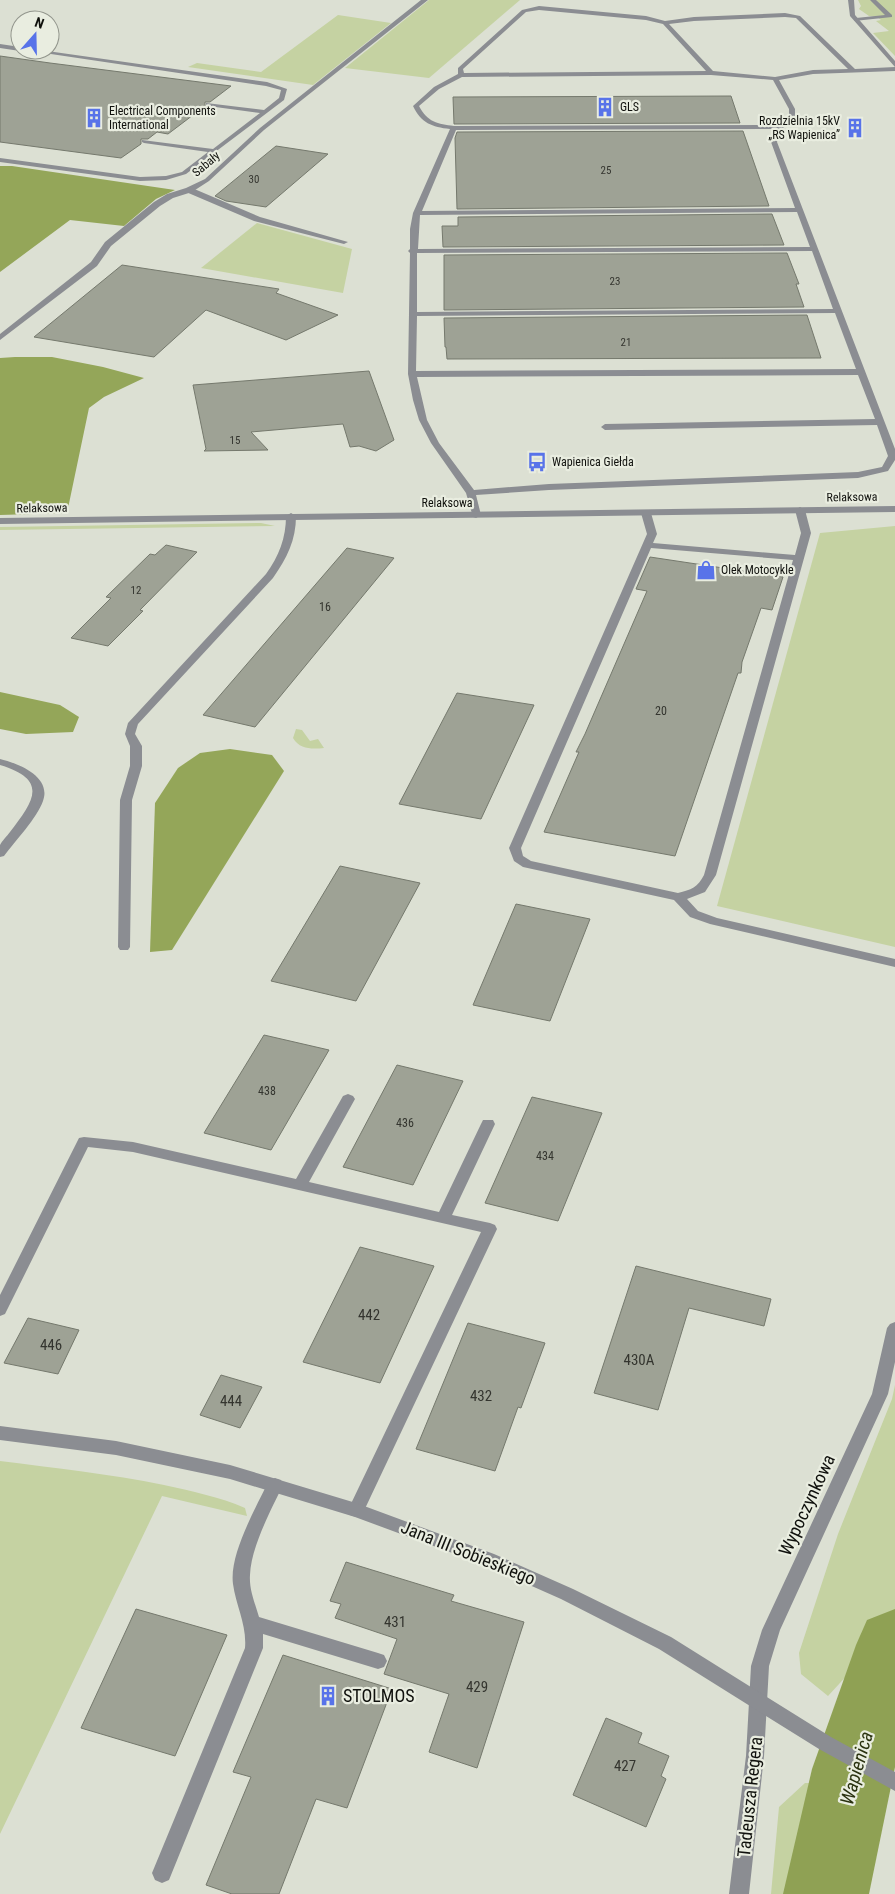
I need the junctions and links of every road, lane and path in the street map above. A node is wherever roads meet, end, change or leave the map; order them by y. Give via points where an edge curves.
1 (425, 0) edge
2 (851, 0) edge
3 (873, 0) edge
4 (856, 20) junction
5 (665, 23) junction
6 (60, 55) edge
7 (81, 58) junction
8 (68, 65) dead end
9 (895, 65) edge
10 (895, 69) edge
11 (853, 70) junction
12 (711, 73) junction
13 (461, 75) junction
14 (775, 79) junction
15 (208, 104) dead end
16 (266, 112) junction
17 (780, 127) junction
18 (454, 128) junction
19 (144, 141) dead end
20 (215, 150) junction
21 (0, 160) edge
22 (189, 190) junction
23 (800, 210) junction
24 (417, 213) junction
25 (344, 242) dead end
26 (815, 249) junction
27 (412, 251) junction
28 (839, 312) junction
29 (413, 314) junction
30 (0, 338) edge
31 (862, 372) junction
32 (412, 374) junction
33 (880, 422) junction
34 (605, 427) dead end
35 (894, 456) edge
36 (472, 493) junction
37 (895, 508) edge
38 (800, 510) junction
39 (646, 513) junction
40 (476, 515) junction
41 (291, 516) junction
42 (0, 521) edge
43 (647, 545) junction
44 (800, 558) junction
45 (0, 762) edge
46 (0, 853) edge
47 (678, 897) junction
48 (124, 947) dead end
49 (895, 963) edge
50 (348, 1099) dead end
51 (488, 1124) dead end
52 (300, 1185) junction
53 (443, 1218) junction
54 (0, 1310) edge
55 (895, 1328) edge
56 (0, 1433) edge
57 (275, 1485) junction
58 (356, 1510) junction
59 (254, 1623) junction
60 (378, 1661) dead end
61 (756, 1699) junction
62 (895, 1782) edge
63 (162, 1873) dead end
64 (739, 1894) edge

1 - 22 street, Sabały via 262,130 207,180
2 - 4 street via 852,15
3 - 4 street via 890,16
4 - 9 street
5 - 11 street via 694,19 798,17
5 - 12 street
5 - 13 street via 646,18 530,8 460,69
6 - 7 street
7 - 8 street
7 - 16 street via 284,89 282,99
10 - 11 street
11 - 14 street via 803,73
12 - 13 street
12 - 14 street
13 - 18 street via 450,79 416,106 420,117 430,124
14 - 17 street via 792,109 792,118
15 - 16 street
16 - 20 street
17 - 18 street
17 - 23 street via 774,142
18 - 24 street
19 - 20 street
20 - 21 street via 184,173 153,180
22 - 25 street via 257,219
22 - 30 street, Sabały via 158,204 108,244 94,264
23 - 24 street
23 - 26 street
24 - 27 street
26 - 27 street
26 - 28 street
27 - 29 street
28 - 29 street
28 - 31 street
29 - 32 street
31 - 32 street
31 - 33 street
32 - 36 street via 423,420 435,443
33 - 34 street
33 - 35 street
35 - 36 street via 885,469 858,475
36 - 40 street
37 - 38 street, Relaksowa
38 - 39 street, Relaksowa
38 - 44 street via 806,533
39 - 40 street, Relaksowa
39 - 43 street via 652,534
40 - 41 street, Relaksowa
41 - 42 street, Relaksowa
41 - 48 street via 287,548 270,576 133,723 130,734 136,746 136,766 126,800
43 - 44 street
43 - 47 street via 515,848 518,858 527,864
44 - 47 street via 710,875 705,887
45 - 46 street via 32,777 37,786 38,800
47 - 49 street via 694,914 714,921
50 - 52 street
51 - 53 street
52 - 53 street
52 - 54 street via 133,1147 84,1142
53 - 58 street via 490,1229
55 - 61 street, Wypoczynkowa via 880,1394 771,1630 760,1664
56 - 57 street, Jana III Sobieskiego via 157,1455
57 - 58 street, Jana III Sobieskiego
57 - 59 street via 241,1575
58 - 61 street, Jana III Sobieskiego via 488,1559 567,1594 665,1642
59 - 60 street
59 - 63 street via 256,1636 250,1662
61 - 62 street, Jana III Sobieskiego
61 - 64 street, Tadeusza Regera via 758,1727

